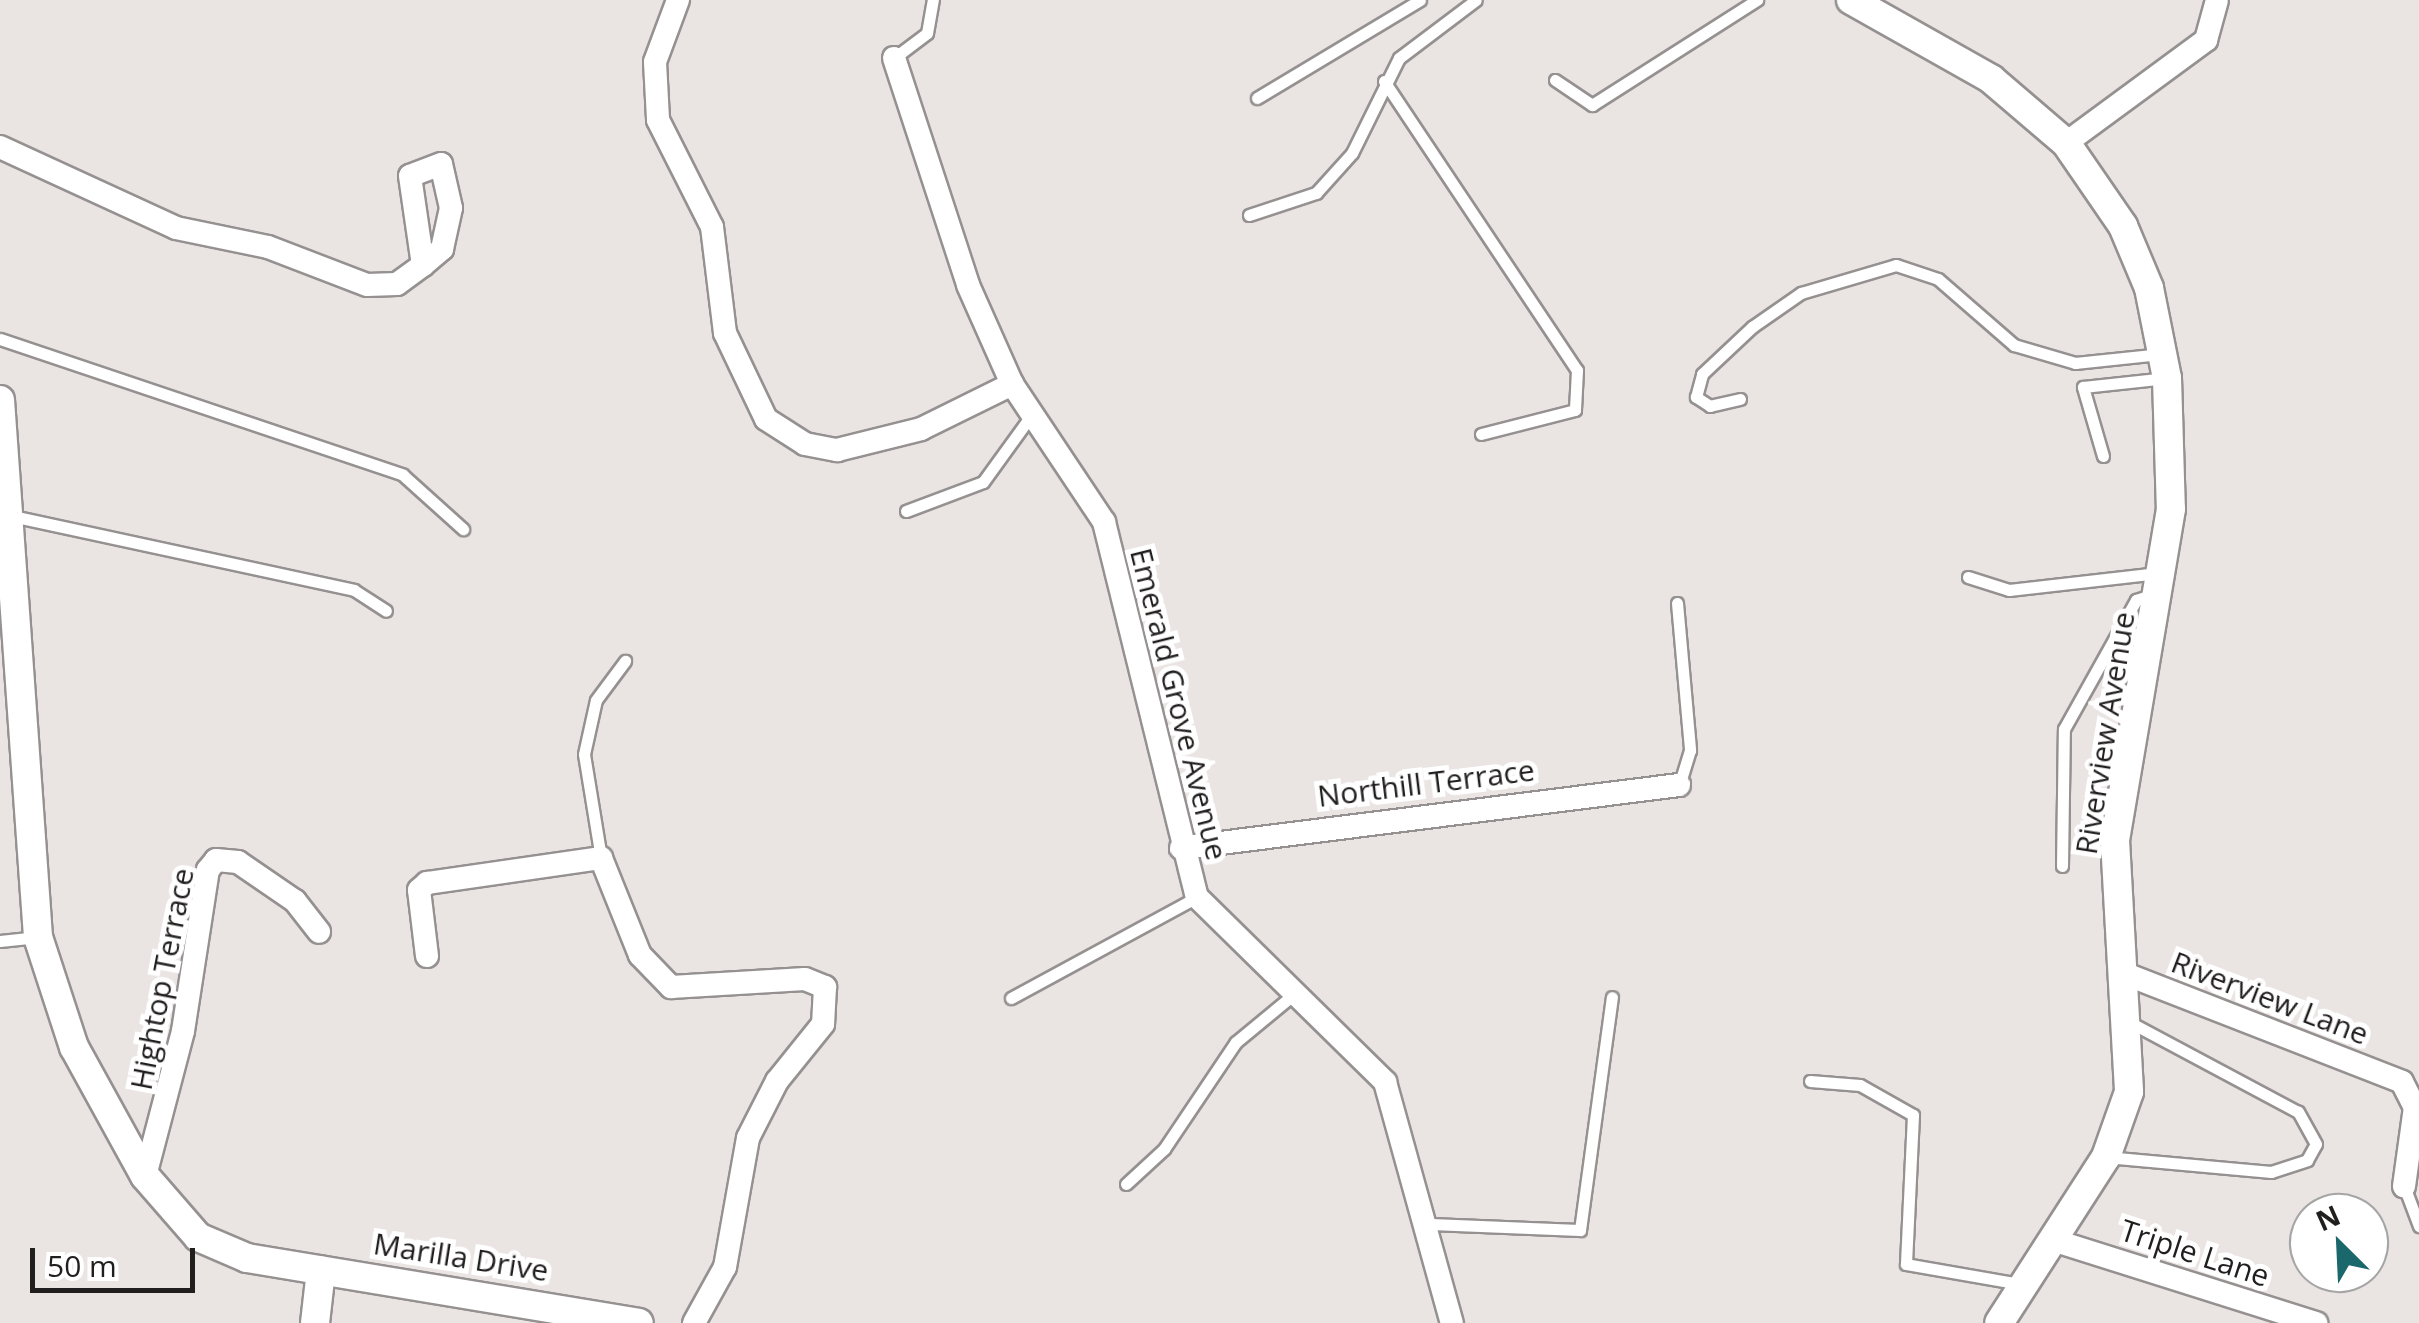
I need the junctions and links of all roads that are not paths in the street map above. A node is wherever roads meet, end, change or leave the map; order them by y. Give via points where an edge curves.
1 (678, 0) edge
2 (933, 0) edge
3 (1420, 0) edge
4 (1476, 0) edge
5 (1756, 0) edge
6 (1851, 0) edge
7 (2218, 0) edge
8 (894, 58) joint
9 (1555, 80) dead end
10 (1384, 81) junction
11 (1257, 98) dead end
12 (2066, 143) junction
13 (0, 148) edge
14 (1248, 215) dead end
15 (422, 265) dead end
16 (0, 339) edge
17 (2165, 366) junction
18 (1012, 384) junction
19 (1740, 399) dead end
20 (0, 400) edge
21 (1037, 411) junction
22 (1482, 434) dead end
23 (2103, 456) dead end
24 (906, 510) dead end
25 (8, 515) junction
26 (463, 529) dead end
27 (1968, 577) dead end
28 (2161, 583) junction
29 (1677, 603) dead end
30 (386, 611) dead end
31 (8, 637) edge
32 (626, 660) dead end
33 (1679, 786) joint
34 (1181, 848) junction
35 (601, 858) junction
36 (2062, 866) dead end
37 (1198, 897) junction
38 (320, 932) dead end
39 (38, 937) junction
40 (0, 941) edge
41 (428, 956) dead end
42 (2128, 975) junction
43 (1294, 994) junction
44 (1612, 997) dead end
45 (1011, 998) dead end
46 (2131, 1023) junction
47 (1810, 1081) dead end
48 (2106, 1157) junction
49 (144, 1176) junction
50 (1126, 1184) dead end
51 (2404, 1186) joint
52 (1430, 1224) junction
53 (2419, 1226) edge
54 (2056, 1241) junction
55 (320, 1270) junction
56 (2025, 1285) junction
57 (315, 1323) edge
58 (639, 1323) edge
59 (694, 1323) edge
60 (1452, 1323) edge
61 (1999, 1323) edge
62 (2316, 1323) edge

1 - 18 street via 655,62 658,120 712,227 725,333 766,419 805,444 837,450 921,429
2 - 8 lane via 927,32
3 - 11 lane
4 - 10 lane via 1399,58
5 - 9 lane via 1592,104
6 - 12 street, Riverview Avenue via 1991,80
7 - 12 street via 2206,40
8 - 18 street, Emerald Grove Avenue via 968,285
10 - 14 lane via 1352,153 1316,193
10 - 22 lane via 1577,370 1575,410
12 - 17 street, Riverview Avenue via 2123,226
13 - 15 street via 176,228 268,246 367,285 398,284
16 - 26 lane via 404,475
17 - 19 lane via 2075,363 2014,345 1938,279 1896,266 1800,293 1752,327 1702,374 1696,397 1710,406
17 - 23 lane via 2083,387
17 - 28 street, Riverview Avenue via 2174,464
18 - 21 street, Emerald Grove Avenue
20 - 25 street, Marilla Drive
21 - 24 lane via 1022,418 983,482
21 - 34 street, Emerald Grove Avenue via 1104,522
25 - 30 lane via 354,590
25 - 31 street, Marilla Drive
27 - 28 lane via 2009,590
28 - 36 lane via 2136,600 2064,729
28 - 42 street, Riverview Avenue via 2115,840
29 - 33 lane via 1690,750
31 - 39 street, Marilla Drive
32 - 35 lane via 596,700 584,754
33 - 34 street, Northill Terrace
34 - 37 street, Emerald Grove Avenue
35 - 41 street via 438,878 419,890
35 - 59 street via 654,977 671,987 805,979 829,996 822,1024 776,1080 748,1138 725,1267
37 - 43 street, Emerald Grove Avenue
37 - 45 lane
38 - 49 street, Hightop Terrace via 294,901 238,862 216,860 208,870 183,1031
39 - 40 lane
39 - 49 street, Marilla Drive via 74,1047
42 - 46 street, Riverview Avenue
42 - 51 street, Riverview Lane via 2402,1082 2415,1107
43 - 50 lane via 1236,1042 1164,1149
43 - 52 street, Emerald Grove Avenue via 1384,1082
44 - 52 lane via 1580,1230
46 - 48 street, Riverview Avenue via 2129,1092
46 - 48 lane via 2298,1112 2316,1144 2308,1160 2271,1172
47 - 56 lane via 1860,1085 1913,1115 1906,1264
48 - 54 street, Riverview Avenue
49 - 55 street, Marilla Drive via 198,1238
51 - 53 lane
52 - 60 street, Emerald Grove Avenue
54 - 56 street, Riverview Avenue
54 - 62 street, Triple Lane
55 - 57 street
55 - 58 street, Marilla Drive
56 - 61 street, Riverview Avenue

